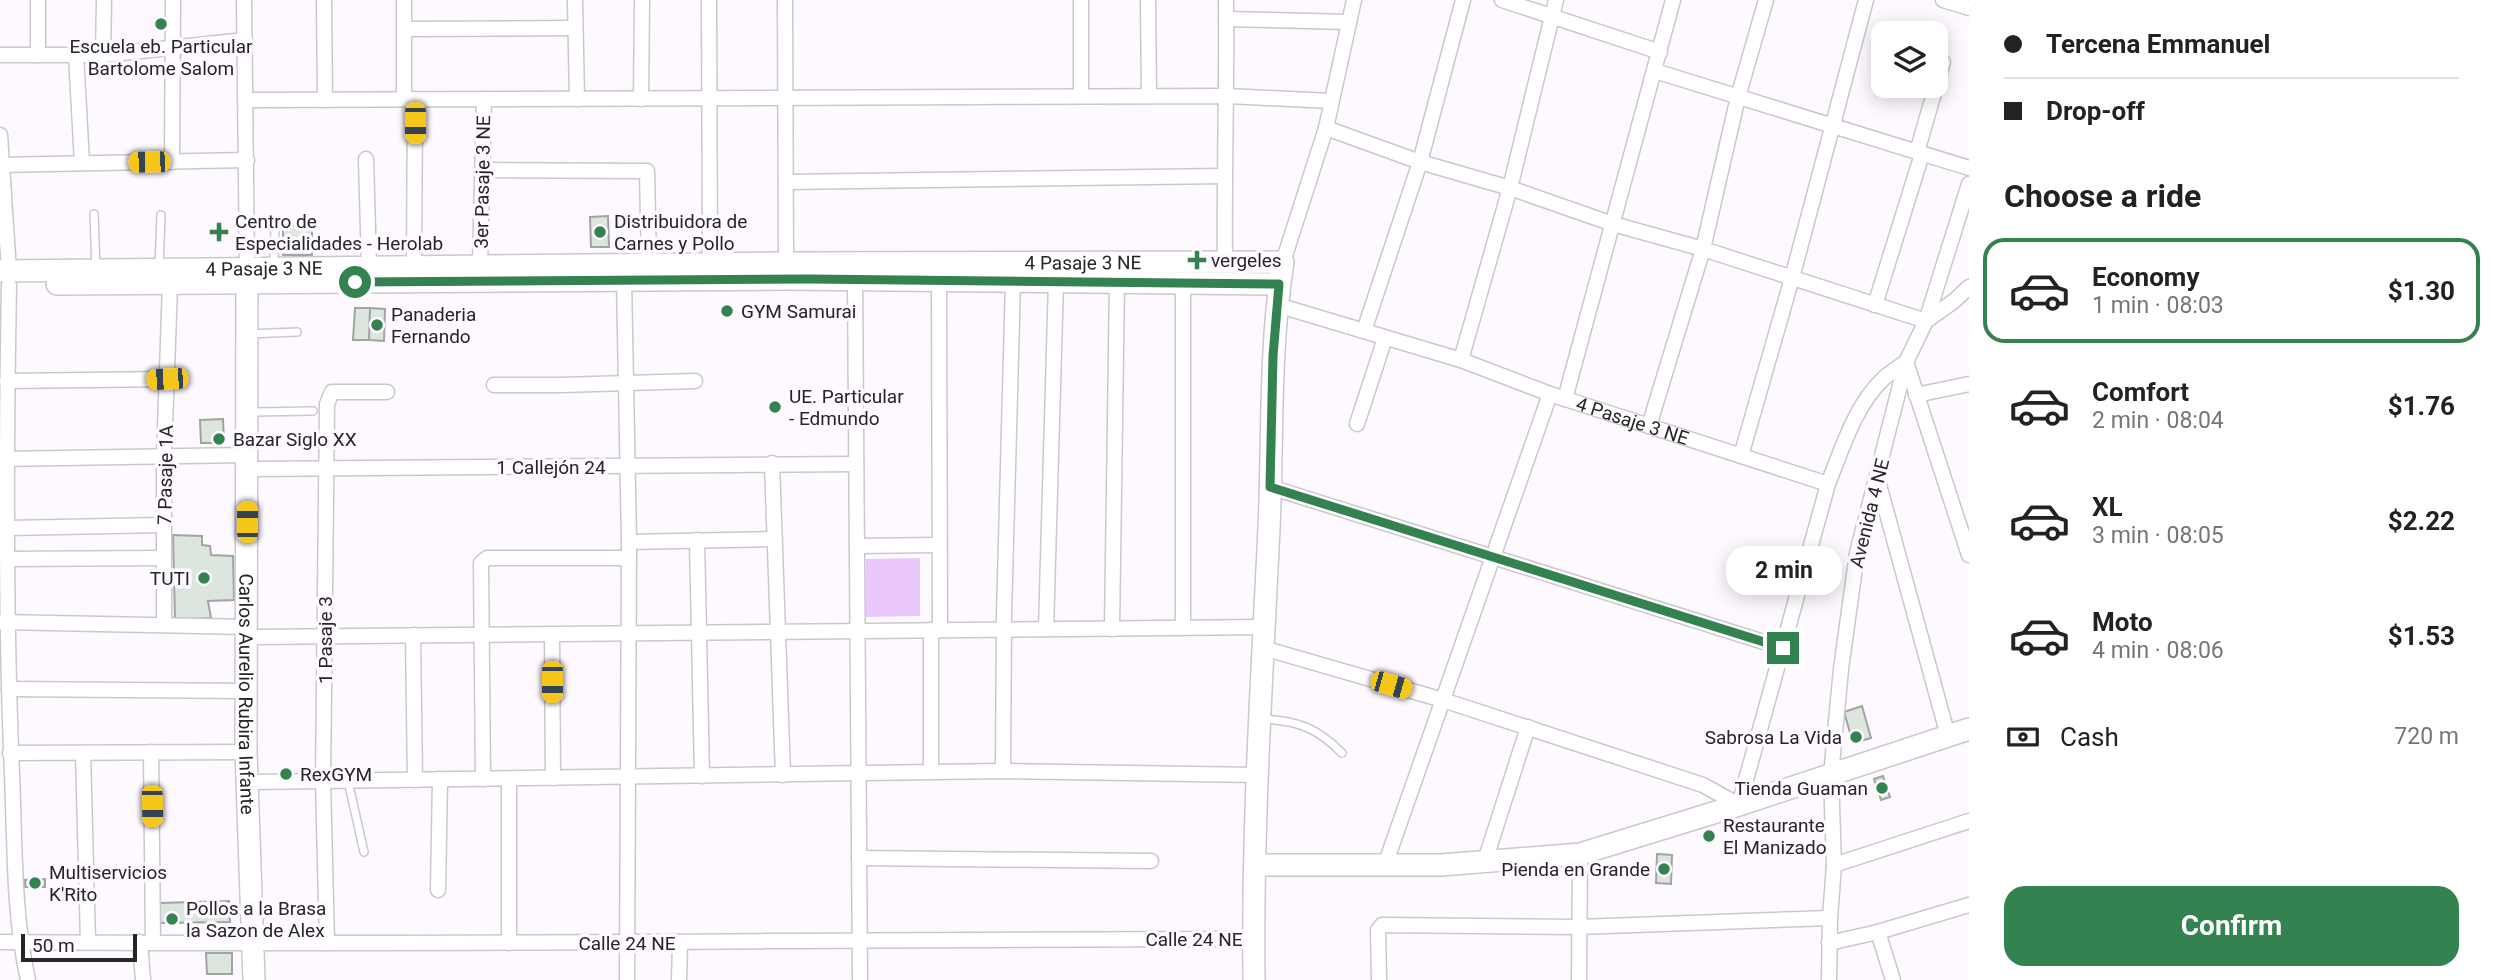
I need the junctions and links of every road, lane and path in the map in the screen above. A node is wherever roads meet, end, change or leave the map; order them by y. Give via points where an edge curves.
1 (38, 0) edge
2 (104, 0) edge
3 (173, 0) edge
4 (244, 0) edge
5 (324, 0) edge
6 (404, 0) edge
7 (575, 0) edge
8 (642, 0) edge
9 (709, 0) edge
10 (785, 0) edge
11 (1081, 0) edge
12 (1148, 0) edge
13 (1226, 0) edge
14 (1354, 0) edge
15 (1464, 0) edge
16 (1502, 0) edge
17 (1556, 0) edge
18 (1673, 0) edge
19 (1766, 0) edge
20 (1866, 0) edge
21 (1950, 1) edge
22 (1969, 8) edge
23 (1551, 17) junction
24 (1226, 19) junction
25 (1349, 22) junction
26 (575, 27) junction
27 (405, 29) junction
28 (245, 40) junction
29 (172, 47) junction
30 (1660, 52) junction
31 (0, 55) edge
32 (38, 55) junction
33 (76, 55) junction
34 (103, 55) junction
35 (1655, 71) junction
36 (1081, 96) junction
37 (1149, 96) junction
38 (1228, 96) junction
39 (1738, 97) junction
40 (708, 98) junction
41 (787, 98) junction
42 (1934, 98) edge
43 (410, 99) junction
44 (484, 99) junction
45 (577, 99) junction
46 (641, 99) junction
47 (246, 100) junction
48 (324, 100) junction
49 (1331, 101) junction
50 (1833, 125) junction
51 (1326, 128) junction
52 (0, 135) edge
53 (1920, 153) junction
54 (366, 159) dead end
55 (247, 160) junction
56 (172, 162) junction
57 (1420, 162) junction
58 (82, 163) junction
59 (1, 165) edge
60 (1969, 168) edge
61 (482, 170) junction
62 (1224, 176) junction
63 (786, 182) junction
64 (1969, 184) edge
65 (1510, 188) junction
66 (94, 214) dead end
67 (161, 215) dead end
68 (1613, 224) junction
69 (275, 226) dead end
70 (1703, 249) junction
71 (1225, 261) junction
72 (1283, 262) junction
73 (786, 263) junction
74 (649, 264) junction
75 (710, 264) junction
76 (480, 265) junction
77 (274, 267) junction
78 (369, 267) junction
79 (415, 267) junction
80 (96, 269) junction
81 (247, 275) junction
82 (164, 276) junction
83 (4, 278) edge
84 (1792, 278) junction
85 (855, 279) junction
86 (624, 280) junction
87 (939, 280) junction
88 (1013, 281) junction
89 (1056, 281) junction
90 (1117, 281) junction
91 (1183, 281) junction
92 (1969, 287) edge
93 (1278, 295) junction
94 (1875, 305) junction
95 (1926, 321) junction
96 (1364, 331) junction
97 (297, 332) dead end
98 (247, 334) junction
99 (1385, 338) junction
100 (1461, 360) junction
101 (1906, 362) junction
102 (167, 379) junction
103 (7, 381) junction
104 (695, 381) dead end
105 (626, 383) junction
106 (1969, 384) edge
107 (494, 385) dead end
108 (387, 392) dead end
109 (1558, 396) junction
110 (1916, 396) junction
111 (247, 411) junction
112 (313, 411) dead end
113 (1357, 424) dead end
114 (1649, 426) junction
115 (164, 456) junction
116 (1741, 456) junction
117 (3, 459) edge
118 (246, 462) junction
119 (772, 463) junction
120 (855, 464) junction
121 (628, 466) junction
122 (326, 468) junction
123 (1877, 479) junction
124 (1828, 484) junction
125 (1270, 487) junction
126 (163, 525) junction
127 (7, 528) junction
128 (775, 539) junction
129 (697, 540) junction
130 (629, 542) junction
131 (857, 545) junction
132 (939, 545) junction
133 (1969, 555) edge
134 (1493, 556) junction
135 (164, 558) junction
136 (629, 558) junction
137 (7, 559) junction
138 (4, 622) edge
139 (164, 625) junction
140 (1183, 628) junction
141 (1003, 629) junction
142 (1046, 629) junction
143 (1112, 629) junction
144 (935, 630) junction
145 (858, 631) junction
146 (248, 632) junction
147 (778, 632) junction
148 (628, 633) junction
149 (699, 633) junction
150 (552, 634) junction
151 (413, 635) junction
152 (481, 635) junction
153 (325, 636) junction
154 (1264, 637) junction
155 (1783, 648) junction
156 (9, 689) junction
157 (247, 691) junction
158 (1443, 700) junction
159 (1259, 719) junction
160 (1528, 727) junction
161 (1969, 729) edge
162 (1948, 736) junction
163 (151, 752) junction
164 (246, 752) junction
165 (83, 753) junction
166 (1342, 753) dead end
167 (7, 760) edge
168 (1003, 771) junction
169 (931, 772) junction
170 (859, 773) junction
171 (783, 775) junction
172 (1256, 775) junction
173 (1831, 775) junction
174 (702, 776) junction
175 (628, 777) junction
176 (553, 778) junction
177 (440, 779) junction
178 (483, 779) junction
179 (509, 779) junction
180 (415, 780) junction
181 (323, 781) junction
182 (348, 781) junction
183 (247, 782) junction
184 (1739, 805) junction
185 (1969, 821) edge
186 (364, 852) dead end
187 (1580, 854) junction
188 (859, 858) junction
189 (1151, 861) dead end
190 (1485, 861) junction
191 (1256, 865) junction
192 (1385, 865) junction
193 (1834, 865) junction
194 (438, 890) dead end
195 (1969, 905) edge
196 (1830, 918) junction
197 (1579, 927) junction
198 (1878, 932) junction
199 (859, 939) junction
200 (1254, 939) junction
201 (0, 942) edge
202 (19, 942) junction
203 (88, 942) junction
204 (146, 942) junction
205 (252, 943) junction
206 (327, 943) junction
207 (509, 943) junction
208 (628, 943) junction
209 (680, 943) junction
210 (1829, 943) junction
211 (28, 980) edge
212 (143, 980) edge
213 (254, 980) edge
214 (627, 980) edge
215 (679, 980) edge
216 (860, 980) edge
217 (1254, 980) edge
218 (1378, 980) edge
219 (1579, 980) edge
220 (1829, 980) edge
221 (1893, 980) edge

1 - 32 street
2 - 34 street
3 - 29 street
4 - 28 street, Carlos Aurelio Rubira Infante
5 - 48 street
6 - 27 street
7 - 26 street
8 - 46 street
9 - 40 street
10 - 41 street
11 - 36 street
12 - 37 street
13 - 24 street
14 - 25 street
15 - 57 street
16 - 23 street
17 - 23 street
18 - 30 street
19 - 39 street
20 - 50 street
21 - 22 street
23 - 30 street
23 - 65 street
24 - 25 street
24 - 38 street
25 - 49 street
26 - 27 street
26 - 45 street
27 - 43 street
28 - 29 street
28 - 47 street, Carlos Aurelio Rubira Infante
29 - 34 street
29 - 56 street
30 - 35 street
31 - 32 street
32 - 33 street
33 - 34 street
33 - 58 street
35 - 39 street
35 - 68 street
36 - 37 street
36 - 41 street
37 - 38 street
38 - 49 street
38 - 62 street
39 - 50 street
39 - 70 street
40 - 41 street
40 - 46 street
40 - 75 street
41 - 63 street
42 - 53 street
43 - 44 street
43 - 48 street
43 - 79 street
44 - 45 street
44 - 61 street, 3er Pasaje 3 NE
45 - 46 street
47 - 48 street
47 - 55 street, Carlos Aurelio Rubira Infante
49 - 51 street
50 - 53 street
50 - 84 street
51 - 57 street
51 - 72 street
52 - 59 street
53 - 60 street
53 - 94 street
54 - 78 street
55 - 56 street
55 - 81 street, Carlos Aurelio Rubira Infante
56 - 58 street
57 - 65 street
57 - 96 street
58 - 59 street
59 - 83 street
61 - 74 street via 647,171
61 - 76 street, 3er Pasaje 3 NE
62 - 63 street
62 - 71 street
63 - 73 street
64 - 95 street, Avenida 4 NE
65 - 68 street
65 - 100 street
66 - 80 lane
67 - 82 lane
68 - 70 street
68 - 109 street
69 - 77 lane
70 - 84 street
70 - 114 street
71 - 72 street, 4 Pasaje 3 NE
71 - 73 street, 4 Pasaje 3 NE
72 - 93 street
73 - 75 street, 4 Pasaje 3 NE
74 - 75 street, 4 Pasaje 3 NE
74 - 76 street, 4 Pasaje 3 NE
76 - 79 street, 4 Pasaje 3 NE
77 - 78 street, 4 Pasaje 3 NE
77 - 81 street, 4 Pasaje 3 NE
78 - 79 street, 4 Pasaje 3 NE
80 - 82 street, 4 Pasaje 3 NE
80 - 83 street, 4 Pasaje 3 NE
81 - 82 street, 4 Pasaje 3 NE
81 - 86 street, 4 Pasaje 3 NE
81 - 98 street, Carlos Aurelio Rubira Infante
82 - 83 street, 4 Pasaje 3 NE
82 - 102 street, 7 Pasaje 1A
83 - 103 street
84 - 94 street
84 - 116 street
85 - 86 street, 4 Pasaje 3 NE
85 - 87 street, 4 Pasaje 3 NE
85 - 120 street
86 - 105 street
87 - 88 street, 4 Pasaje 3 NE
87 - 132 street
88 - 89 street, 4 Pasaje 3 NE
88 - 141 street
89 - 90 street, 4 Pasaje 3 NE
89 - 142 street
90 - 91 street, 4 Pasaje 3 NE
90 - 143 street
91 - 93 street, 4 Pasaje 3 NE
91 - 140 street
92 - 95 street
93 - 96 street, 4 Pasaje 3 NE
93 - 125 street
94 - 95 street
95 - 101 street, Avenida 4 NE
96 - 99 street, 4 Pasaje 3 NE
97 - 98 lane
98 - 111 street, Carlos Aurelio Rubira Infante
99 - 100 street, 4 Pasaje 3 NE
99 - 113 street
100 - 109 street, 4 Pasaje 3 NE
101 - 110 street
101 - 123 street, Avenida 4 NE
101 - 124 street via 1870,394
102 - 103 street
102 - 115 street, 7 Pasaje 1A
103 - 117 street
104 - 105 street
105 - 107 street
105 - 121 street
106 - 110 street
108 - 122 street, 1 Pasaje 3 via 332,392 327,404
109 - 114 street, 4 Pasaje 3 NE
109 - 134 street
110 - 133 street
111 - 112 lane
111 - 118 street, Carlos Aurelio Rubira Infante
114 - 116 street, 4 Pasaje 3 NE
115 - 117 street, 1 Callejón 24
115 - 118 street, 1 Callejón 24
115 - 126 street, 7 Pasaje 1A
116 - 124 street, 4 Pasaje 3 NE
117 - 127 street
118 - 122 street, 1 Callejón 24
118 - 146 street, Carlos Aurelio Rubira Infante
119 - 120 street, 1 Callejón 24
119 - 121 street, 1 Callejón 24
119 - 128 street
120 - 131 street
121 - 122 street, 1 Callejón 24
121 - 130 street
122 - 153 street, 1 Pasaje 3
123 - 162 street
123 - 173 street, Avenida 4 NE via 1857,552
124 - 155 street
125 - 134 street
125 - 154 street
126 - 127 street
126 - 135 street, 7 Pasaje 1A
127 - 137 street
128 - 129 street
128 - 147 street
129 - 130 street
129 - 149 street
130 - 136 street
131 - 132 street
131 - 145 street
132 - 144 street
134 - 155 street
134 - 158 street
135 - 137 street
135 - 139 street, 7 Pasaje 1A
136 - 148 street
136 - 152 street via 487,558 481,564
137 - 138 street
138 - 139 street
138 - 156 street
139 - 146 street
140 - 143 street
140 - 154 street
141 - 142 street
141 - 144 street
141 - 168 street
142 - 143 street
144 - 145 street
144 - 169 street
145 - 147 street
145 - 170 street
146 - 153 street
146 - 157 street, Carlos Aurelio Rubira Infante
147 - 149 street
147 - 171 street
148 - 149 street
148 - 150 street
148 - 175 street
149 - 174 street
150 - 152 street
150 - 176 street
151 - 152 street
151 - 153 street
151 - 180 street
152 - 178 street
153 - 181 street, 1 Pasaje 3
154 - 158 street
154 - 159 street
155 - 184 street
156 - 157 street
156 - 167 street
157 - 164 street, Carlos Aurelio Rubira Infante
158 - 160 street
158 - 192 street
159 - 166 lane via 1305,725
159 - 172 street
160 - 184 street via 1703,785
160 - 190 street
161 - 162 street
162 - 173 street
163 - 164 street
163 - 165 street
163 - 204 street
164 - 183 street, Carlos Aurelio Rubira Infante
165 - 167 street
165 - 203 street
167 - 202 street
168 - 169 street
168 - 172 street
169 - 170 street
170 - 171 street
170 - 188 street
171 - 174 street
172 - 191 street
173 - 184 street
173 - 193 street, Avenida 4 NE
174 - 175 street
175 - 176 street
175 - 208 street
176 - 179 street
177 - 178 street
177 - 180 street
177 - 194 street
178 - 179 street
179 - 207 street
180 - 182 street
181 - 182 street
181 - 183 street
181 - 206 street, 1 Pasaje 3
182 - 186 lane
183 - 205 street, Carlos Aurelio Rubira Infante
184 - 187 street
185 - 193 street
187 - 190 street
187 - 197 street
188 - 189 street
188 - 199 street
190 - 192 street
191 - 192 street
191 - 200 street
193 - 196 street, Avenida 4 NE
195 - 198 street
196 - 197 street
196 - 210 street, Avenida 4 NE
197 - 218 street via 1382,925 1378,930
197 - 219 street
198 - 210 street
198 - 221 street
199 - 200 street, Calle 24 NE
199 - 209 street, Calle 24 NE
199 - 216 street
200 - 217 street
201 - 202 street, Calle 24 NE
202 - 203 street, Calle 24 NE
202 - 211 street
203 - 204 street, Calle 24 NE
204 - 205 street, Calle 24 NE
204 - 212 street
205 - 206 street, Calle 24 NE
205 - 213 street, Carlos Aurelio Rubira Infante
206 - 207 street, Calle 24 NE
207 - 208 street, Calle 24 NE
208 - 209 street, Calle 24 NE
208 - 214 street
209 - 215 street
210 - 220 street, Avenida 4 NE

